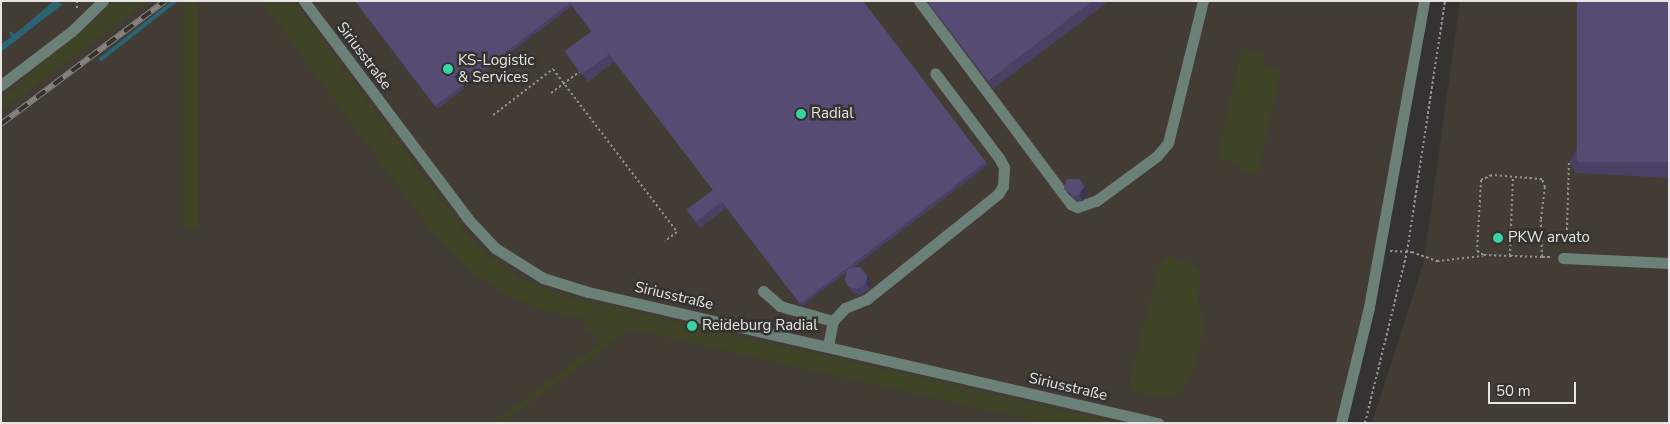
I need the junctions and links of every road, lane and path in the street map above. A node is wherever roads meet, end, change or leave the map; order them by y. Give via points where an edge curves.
1 (103, 1) edge
2 (304, 1) edge
3 (919, 1) edge
4 (1203, 1) edge
5 (1424, 1) edge
6 (1445, 1) edge
7 (580, 71) edge
8 (936, 73) dead end
9 (564, 83) junction
10 (1, 85) edge
11 (551, 94) dead end
12 (493, 115) dead end
13 (1569, 157) edge
14 (1513, 176) junction
15 (1567, 230) dead end
16 (665, 241) dead end
17 (1380, 250) junction
18 (1408, 252) junction
19 (1484, 255) junction
20 (1510, 256) junction
21 (1542, 257) junction
22 (1563, 258) joint
23 (1669, 263) edge
24 (762, 291) dead end
25 (833, 321) junction
26 (828, 346) junction
27 (1158, 423) edge
28 (1341, 423) edge
29 (1365, 423) edge

1 - 10 street via 72,31
2 - 26 street, Siriusstraße via 468,219 512,260 561,285
3 - 4 street via 1077,208 1096,201 1157,156 1168,143
5 - 17 street
6 - 18 path
7 - 9 path
8 - 25 street via 999,158 1004,167 1003,186 998,194 867,299 845,308
9 - 11 path
9 - 12 path via 554,69
9 - 16 path via 677,232
13 - 15 path
14 - 19 path via 1492,175 1481,180 1476,247
14 - 20 path
14 - 21 path via 1538,177 1545,182
17 - 18 path
17 - 28 street
18 - 19 path via 1437,261 1474,259
18 - 29 path
19 - 20 path
20 - 21 path
21 - 22 path
22 - 23 street
24 - 25 street via 780,306
25 - 26 street
26 - 27 street, Siriusstraße

